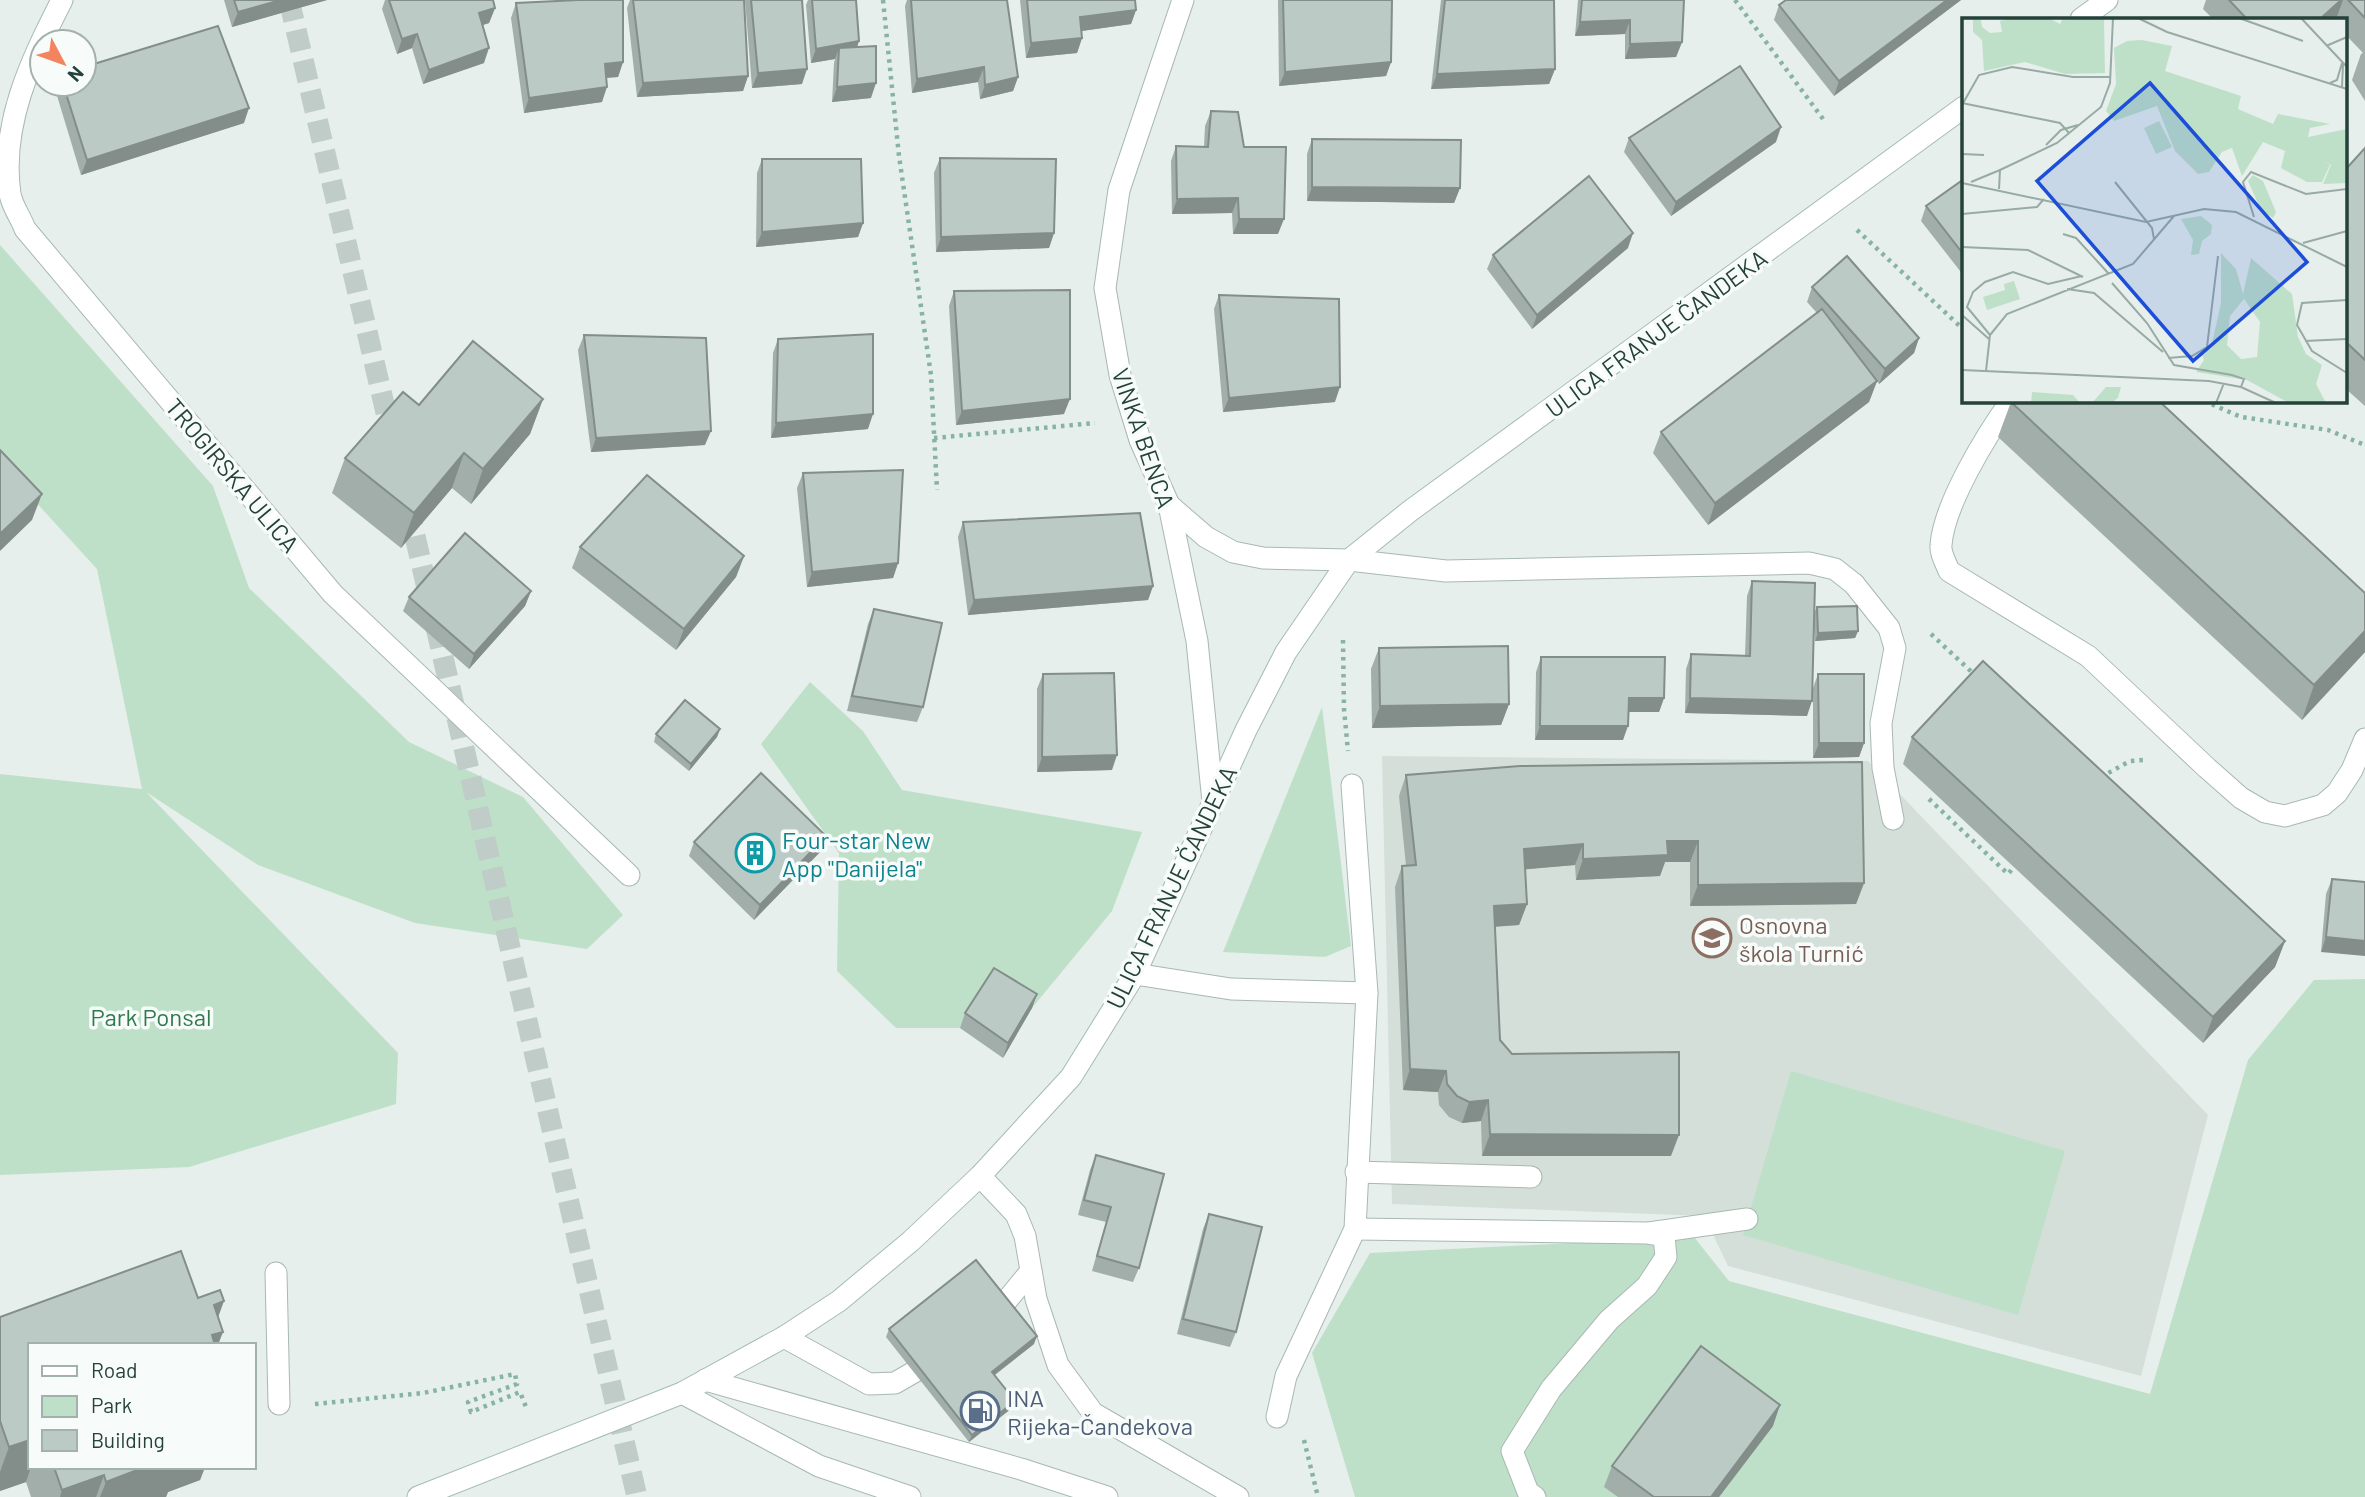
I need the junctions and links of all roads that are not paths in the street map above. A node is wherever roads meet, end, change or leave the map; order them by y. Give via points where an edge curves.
1 (62, 0) edge
2 (1183, 0) edge
3 (2107, 0) edge
4 (2082, 18) edge
5 (1962, 108) edge
6 (2010, 402) edge
7 (1169, 505) junction
8 (1349, 560) junction
9 (2365, 738) edge
10 (1352, 785) dead end
11 (1213, 802) junction
12 (1893, 819) dead end
13 (629, 875) dead end
14 (1135, 974) junction
15 (1367, 993) junction
16 (1356, 1172) junction
17 (980, 1176) junction
18 (1531, 1177) dead end
19 (1747, 1219) dead end
20 (1356, 1229) junction
21 (1647, 1233) junction
22 (1031, 1271) junction
23 (276, 1273) dead end
24 (1003, 1305) edge
25 (784, 1337) junction
26 (914, 1372) edge
27 (705, 1380) junction
28 (681, 1393) junction
29 (279, 1404) road end
30 (1277, 1417) dead end
31 (418, 1497) edge
32 (910, 1497) edge
33 (1107, 1497) edge
34 (1238, 1497) edge
35 (1535, 1497) edge

1 - 13 street, TROGIRSKA ULICA via 21,89 8,138 10,197 25,229 333,594
2 - 7 street, VINKA BENCA via 1119,190 1105,288 1119,375 1140,440
3 - 4 street
5 - 8 street, ULICA FRANJE ČANDEKA via 1410,510
6 - 9 street via 1964,479 1943,533 1940,549 1949,571 2088,656 2241,798 2265,812 2285,816 2323,805 2352,770
7 - 8 street via 1206,537 1233,552 1263,558
7 - 11 street, VINKA BENCA via 1196,641
8 - 11 street, ULICA FRANJE ČANDEKA via 1286,652
8 - 12 street via 1446,571 1809,563 1835,569 1854,584 1889,628 1895,648 1881,723
10 - 15 street
11 - 14 street, ULICA FRANJE ČANDEKA
14 - 15 street via 1231,989
14 - 17 street, ULICA FRANJE ČANDEKA via 1071,1077
15 - 16 street
16 - 18 street
16 - 20 street
17 - 22 street via 1016,1214
17 - 25 street, ULICA FRANJE ČANDEKA via 839,1301
19 - 21 street
20 - 21 street
20 - 30 street via 1286,1376
21 - 35 street via 1664,1236 1666,1257 1647,1286 1609,1320 1551,1389 1512,1451 1528,1492
22 - 24 street
22 - 34 street via 1058,1365 1093,1413
23 - 29 street
25 - 26 street via 869,1384 895,1383
25 - 27 street, ULICA FRANJE ČANDEKA
27 - 28 street, ULICA FRANJE ČANDEKA
27 - 33 street
28 - 31 street, ULICA FRANJE ČANDEKA
28 - 32 street via 820,1466

